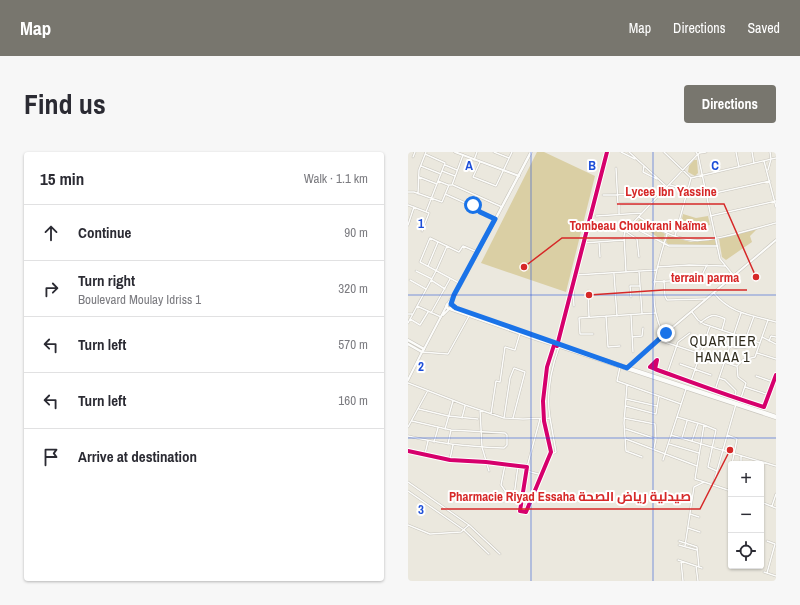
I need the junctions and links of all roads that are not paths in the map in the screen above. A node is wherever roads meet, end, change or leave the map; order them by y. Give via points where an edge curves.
1 (415, 152) edge
2 (455, 152) edge
3 (477, 152) edge
4 (494, 152) edge
5 (512, 152) edge
6 (531, 152) edge
7 (607, 152) edge
8 (621, 152) edge
9 (629, 152) edge
10 (664, 152) edge
11 (696, 152) edge
12 (700, 152) edge
13 (706, 152) edge
14 (736, 152) edge
15 (752, 152) edge
16 (770, 152) edge
17 (425, 153) edge
18 (461, 154) edge
19 (697, 155) junction
20 (413, 157) dead end
21 (509, 158) junction
22 (776, 158) edge
23 (636, 159) junction
24 (771, 159) junction
25 (474, 160) junction
26 (764, 161) junction
27 (480, 162) junction
28 (754, 163) junction
29 (445, 165) junction
30 (420, 166) junction
31 (644, 166) junction
32 (739, 167) junction
33 (616, 168) dead end
34 (457, 170) junction
35 (683, 170) junction
36 (768, 170) junction
37 (442, 171) junction
38 (503, 171) junction
39 (441, 174) junction
40 (702, 175) junction
41 (455, 176) junction
42 (518, 176) junction
43 (419, 177) junction
44 (691, 178) junction
45 (657, 179) junction
46 (438, 181) junction
47 (770, 181) junction
48 (437, 184) junction
49 (449, 185) junction
50 (452, 185) junction
51 (669, 185) junction
52 (667, 187) junction
53 (688, 190) junction
54 (408, 192) edge
55 (418, 194) junction
56 (445, 194) junction
57 (660, 194) junction
58 (603, 195) dead end
59 (617, 195) junction
60 (706, 195) junction
61 (476, 196) junction
62 (431, 199) junction
63 (775, 201) edge
64 (652, 203) junction
65 (619, 204) junction
66 (408, 205) edge
67 (472, 206) junction
68 (414, 207) junction
69 (502, 207) junction
70 (776, 207) edge
71 (426, 212) junction
72 (643, 213) junction
73 (619, 214) junction
74 (596, 216) dead end
75 (710, 216) junction
76 (639, 217) junction
77 (495, 219) junction
78 (776, 223) edge
79 (408, 225) edge
80 (630, 226) junction
81 (422, 231) dead end
82 (625, 232) junction
83 (667, 234) junction
84 (675, 236) junction
85 (716, 238) junction
86 (624, 240) junction
87 (776, 240) edge
88 (438, 241) junction
89 (599, 242) junction
90 (584, 243) junction
91 (664, 244) junction
92 (447, 246) junction
93 (718, 246) junction
94 (478, 252) junction
95 (600, 257) dead end
96 (639, 257) dead end
97 (707, 265) junction
98 (428, 266) junction
99 (725, 266) junction
100 (656, 269) junction
101 (416, 271) dead end
102 (436, 271) junction
103 (639, 271) junction
104 (626, 272) junction
105 (614, 273) junction
106 (575, 275) junction
107 (733, 275) junction
108 (432, 279) junction
109 (450, 279) junction
110 (410, 280) dead end
111 (664, 281) junction
112 (653, 282) junction
113 (461, 284) junction
114 (572, 286) junction
115 (640, 286) junction
116 (426, 289) junction
117 (445, 289) junction
118 (588, 291) dead end
119 (714, 293) junction
120 (631, 297) dead end
121 (706, 300) junction
122 (449, 305) junction
123 (417, 306) junction
124 (574, 306) dead end
125 (449, 309) junction
126 (428, 312) junction
127 (692, 312) junction
128 (431, 313) junction
129 (656, 313) junction
130 (741, 313) junction
131 (408, 314) edge
132 (412, 314) junction
133 (642, 314) junction
134 (469, 315) junction
135 (631, 315) junction
136 (606, 316) junction
137 (617, 316) junction
138 (754, 316) junction
139 (441, 317) junction
140 (589, 317) junction
141 (410, 320) junction
142 (768, 320) junction
143 (408, 322) edge
144 (776, 322) edge
145 (700, 323) junction
146 (710, 326) junction
147 (643, 328) dead end
148 (722, 330) junction
149 (662, 332) junction
150 (520, 333) junction
151 (666, 333) junction
152 (690, 333) dead end
153 (593, 334) dead end
154 (734, 334) junction
155 (632, 336) junction
156 (662, 336) junction
157 (762, 337) junction
158 (776, 337) edge
159 (746, 338) junction
160 (408, 340) edge
161 (658, 340) junction
162 (755, 341) junction
163 (769, 341) junction
164 (717, 342) dead end
165 (760, 343) junction
166 (408, 344) edge
167 (776, 344) edge
168 (557, 346) junction
169 (620, 346) dead end
170 (676, 346) junction
171 (730, 347) junction
172 (423, 350) junction
173 (633, 352) dead end
174 (757, 352) junction
175 (701, 354) junction
176 (776, 359) edge
177 (603, 360) junction
178 (724, 363) junction
179 (680, 364) dead end
180 (737, 366) junction
181 (620, 367) junction
182 (626, 368) junction
183 (695, 369) junction
184 (655, 370) junction
185 (667, 374) junction
186 (712, 375) dead end
187 (776, 375) edge
188 (756, 376) dead end
189 (719, 378) junction
190 (408, 380) edge
191 (691, 382) junction
192 (774, 382) junction
193 (408, 383) edge
194 (627, 385) junction
195 (745, 387) junction
196 (687, 389) junction
197 (715, 390) junction
198 (427, 392) junction
199 (769, 395) junction
200 (659, 396) junction
201 (735, 397) junction
202 (741, 398) junction
203 (626, 399) junction
204 (453, 401) junction
205 (681, 404) junction
206 (465, 405) junction
207 (736, 405) junction
208 (625, 406) junction
209 (657, 406) junction
210 (419, 409) junction
211 (480, 410) junction
212 (491, 414) junction
213 (448, 416) junction
214 (677, 417) junction
215 (776, 417) edge
216 (462, 418) junction
217 (504, 418) junction
218 (513, 418) junction
219 (544, 418) junction
220 (550, 418) junction
221 (624, 418) junction
222 (479, 419) junction
223 (540, 419) junction
224 (688, 420) junction
225 (412, 421) junction
226 (698, 423) junction
227 (704, 425) junction
228 (408, 427) edge
229 (438, 428) junction
230 (625, 428) junction
231 (445, 429) junction
232 (451, 430) junction
233 (480, 432) junction
234 (671, 434) junction
235 (726, 435) junction
236 (408, 436) edge
237 (682, 438) junction
238 (626, 439) junction
239 (656, 439) junction
240 (428, 441) junction
241 (692, 441) junction
242 (434, 442) junction
243 (448, 444) junction
244 (669, 444) junction
245 (701, 444) junction
246 (453, 445) junction
247 (482, 447) junction
248 (712, 448) junction
249 (654, 449) junction
250 (722, 450) junction
251 (408, 451) edge
252 (699, 453) junction
253 (732, 453) junction
254 (665, 454) junction
255 (424, 455) junction
256 (550, 455) junction
257 (741, 456) junction
258 (642, 457) dead end
259 (752, 459) joint
260 (450, 460) junction
261 (663, 460) dead end
262 (732, 461) edge
263 (741, 461) edge
264 (759, 461) edge
265 (486, 462) junction
266 (764, 462) edge
267 (505, 464) junction
268 (518, 466) junction
269 (776, 466) edge
270 (527, 467) junction
271 (697, 467) junction
272 (489, 471) dead end
273 (526, 471) junction
274 (716, 471) junction
275 (542, 475) junction
276 (408, 482) edge
277 (704, 482) junction
278 (713, 485) junction
279 (728, 490) edge
280 (408, 491) edge
281 (776, 494) edge
282 (764, 503) edge
283 (772, 506) junction
284 (776, 508) edge
285 (690, 514) junction
286 (699, 517) dead end
287 (408, 525) edge
288 (469, 525) junction
289 (688, 528) junction
290 (464, 530) junction
291 (700, 532) dead end
292 (679, 541) dead end
293 (767, 541) dead end
294 (686, 543) junction
295 (679, 544) dead end
296 (776, 544) edge
297 (685, 546) junction
298 (697, 550) junction
299 (489, 554) dead end
300 (500, 554) dead end
301 (696, 566) junction
302 (699, 567) junction
303 (702, 568) dead end
304 (764, 572) dead end
305 (767, 573) junction
306 (776, 576) edge
307 (683, 581) edge
308 (698, 581) edge

1 - 20 street
2 - 18 street
3 - 25 street
4 - 21 street
5 - 21 street
6 - 42 main road
7 - 90 street
8 - 23 street
9 - 23 street
10 - 35 street
11 - 19 street
12 - 13 street
12 - 19 street
14 - 32 street
15 - 28 street
16 - 24 street
17 - 29 street via 444,161
17 - 30 street
18 - 25 street
18 - 34 street
19 - 35 street
19 - 40 street
21 - 38 street
22 - 24 street
23 - 31 street
24 - 26 street
24 - 36 street
25 - 27 street
26 - 28 street
26 - 36 street
27 - 38 street
27 - 38 street via 473,177 494,186
28 - 32 street
29 - 34 street
29 - 37 street
30 - 39 street
30 - 43 street
31 - 45 street
31 - 45 street via 643,172
32 - 40 street
33 - 59 street
34 - 41 street
35 - 44 street
35 - 51 street
36 - 47 street
37 - 39 street
37 - 41 street
38 - 42 street
39 - 46 street
40 - 44 street
40 - 60 street
41 - 50 street
42 - 69 main road
43 - 48 street
43 - 55 street
44 - 53 street
45 - 52 street
46 - 48 street
46 - 49 street
47 - 60 street
47 - 63 street
48 - 62 street
49 - 50 street
49 - 56 street
50 - 61 street
51 - 52 street
51 - 53 street
52 - 57 street
53 - 84 street
54 - 55 street
55 - 62 street
56 - 62 street via 441,203
56 - 67 street
57 - 59 street
57 - 64 street
58 - 59 street
59 - 65 street
60 - 75 street
61 - 67 street
61 - 69 street
62 - 71 street
63 - 70 street
63 - 75 street
64 - 65 street
64 - 72 street
65 - 73 street
66 - 68 street
67 - 77 street
68 - 71 street
68 - 79 street
69 - 77 main road
71 - 81 street via 429,213
72 - 73 street
72 - 76 street
73 - 74 street
75 - 85 street
76 - 80 street
76 - 83 street
77 - 94 main road
78 - 85 street
80 - 82 street
80 - 91 street
82 - 86 street
82 - 96 street via 637,239
83 - 84 street
83 - 91 street
84 - 85 street via 693,241
85 - 93 street
86 - 89 street
86 - 104 street
87 - 107 street
88 - 92 street
88 - 98 street
88 - 98 street via 430,238 421,261
89 - 90 street
89 - 95 street
90 - 106 street
91 - 93 street
91 - 100 street
92 - 94 street via 459,252 463,246
92 - 102 street
93 - 99 street via 720,258
94 - 113 main road
97 - 99 street
97 - 100 street
97 - 111 street via 700,279
98 - 102 street
99 - 107 street
100 - 103 street
100 - 112 street
101 - 108 street
102 - 108 street
102 - 109 street
103 - 104 street
103 - 115 street
104 - 105 street
105 - 106 street
105 - 137 street
106 - 114 street
107 - 119 street
108 - 116 street
108 - 117 street
109 - 113 street
109 - 117 street
110 - 116 street
111 - 112 street
111 - 121 street via 664,296 667,300
112 - 129 street
113 - 122 main road
114 - 124 street
114 - 168 street
115 - 120 street via 630,286
115 - 133 street
116 - 123 street
117 - 128 street
118 - 140 street
119 - 121 street
119 - 130 street via 723,304
121 - 127 street
122 - 125 main road
122 - 134 main road
122 - 139 street
123 - 126 street
123 - 132 street
125 - 134 main road
125 - 139 street
126 - 128 street
126 - 141 street via 420,324
127 - 145 street
127 - 151 street
128 - 139 street
129 - 133 street
129 - 149 street
130 - 138 street
130 - 154 street
131 - 132 street
132 - 141 street
133 - 135 street
134 - 150 main road
134 - 172 street via 448,354 428,353
135 - 137 street
135 - 155 street
136 - 137 street
136 - 140 street
136 - 169 street via 608,347
138 - 142 street
138 - 159 street
139 - 172 street
140 - 153 street via 579,318 579,333
141 - 143 street
142 - 144 street
142 - 157 street
145 - 146 street
145 - 148 street via 714,314 725,319
146 - 148 street
146 - 175 street
147 - 155 street via 642,336
148 - 154 street
149 - 151 street
149 - 156 street
150 - 168 main road
150 - 212 street via 516,350 505,348 500,382 496,381
151 - 156 street
152 - 170 street
154 - 159 street
154 - 171 street
155 - 173 street
156 - 161 street
157 - 163 street
157 - 165 street
158 - 163 street via 771,336
159 - 162 street
160 - 172 main road
161 - 170 street
161 - 182 street
162 - 165 street
162 - 171 street via 752,345
163 - 167 street
164 - 171 street
165 - 174 street
166 - 172 main road
168 - 177 main road
168 - 219 street via 544,388
168 - 220 street via 550,386
170 - 175 street
170 - 185 street
171 - 178 street
172 - 190 street
174 - 176 street
174 - 180 street via 755,358 743,360
175 - 178 street
175 - 183 street
177 - 181 main road
177 - 182 main road
178 - 180 street
178 - 189 street
179 - 183 street
180 - 195 street via 738,377 746,382
181 - 182 main road
181 - 194 street via 617,381
182 - 196 main road
183 - 186 street
183 - 191 street
184 - 184 street via 649,367 657,360 658,361
184 - 185 street
185 - 191 street
187 - 192 street
188 - 192 street
189 - 197 street
189 - 201 street via 725,380 736,391
191 - 197 street
192 - 199 street
193 - 198 street
194 - 200 street
194 - 203 street
195 - 199 street
195 - 202 street
196 - 205 street
196 - 207 main road
197 - 201 street
198 - 204 street
198 - 210 street
199 - 202 street via 764,407
200 - 205 street
200 - 209 street
201 - 202 street
203 - 208 street
203 - 209 street
204 - 206 street
204 - 213 street
205 - 214 street
206 - 211 street
206 - 216 street
207 - 215 main road
207 - 235 street
208 - 209 street via 656,414
208 - 221 street
210 - 213 street
210 - 225 street
211 - 212 street
211 - 222 street
212 - 217 street
213 - 216 street
213 - 231 street
214 - 224 street
214 - 234 street
216 - 222 street
217 - 218 street
217 - 218 street via 514,368 525,372
218 - 223 street
219 - 220 street
219 - 223 street
219 - 256 street via 551,448
220 - 256 street via 556,452
221 - 230 street
221 - 239 street via 655,424
222 - 233 street
223 - 270 street
224 - 226 street
224 - 237 street
225 - 228 street
225 - 229 street
226 - 227 street
226 - 241 street
227 - 245 street
227 - 248 street via 716,430
229 - 231 street
229 - 242 street
230 - 238 street
230 - 239 street
231 - 232 street
232 - 233 street
232 - 243 street
233 - 247 street
233 - 247 street via 503,432 507,435 506,447
234 - 237 street
234 - 244 street
235 - 250 street
235 - 253 street via 737,438
236 - 240 street
237 - 241 street
238 - 249 street
238 - 258 street via 626,451
239 - 249 street
240 - 242 street
240 - 255 street
241 - 245 street
242 - 243 street
243 - 246 street
244 - 252 street
244 - 254 street
245 - 248 street
245 - 252 street
246 - 247 street
246 - 260 street
247 - 265 street
248 - 250 street
248 - 274 street via 708,467
249 - 254 street
250 - 253 street
250 - 274 street
251 - 255 street
252 - 271 street
253 - 257 street
253 - 262 street
254 - 261 street
254 - 271 street
255 - 260 street
256 - 275 street
257 - 259 street
257 - 263 street
259 - 264 street
260 - 265 street
265 - 267 street
265 - 272 street
266 - 269 street
267 - 268 street
267 - 268 street via 501,485 510,498 514,496
268 - 270 street
270 - 273 street
271 - 277 street via 695,478
273 - 275 street
273 - 275 street via 520,511 523,513
274 - 278 street
276 - 288 street
277 - 278 street
277 - 285 street via 694,487
278 - 279 street
280 - 290 street
281 - 283 street
282 - 283 street
283 - 284 street
285 - 286 street
285 - 289 street
287 - 290 street via 430,534
288 - 290 street
288 - 300 street
289 - 291 street
289 - 294 street
290 - 299 street
292 - 294 street
293 - 296 street
294 - 297 street
294 - 298 street via 696,546
295 - 297 street
296 - 305 street
297 - 298 street
298 - 302 street
301 - 302 street
301 - 307 street via 679,560
301 - 308 street
302 - 303 street
304 - 305 street
305 - 306 street

